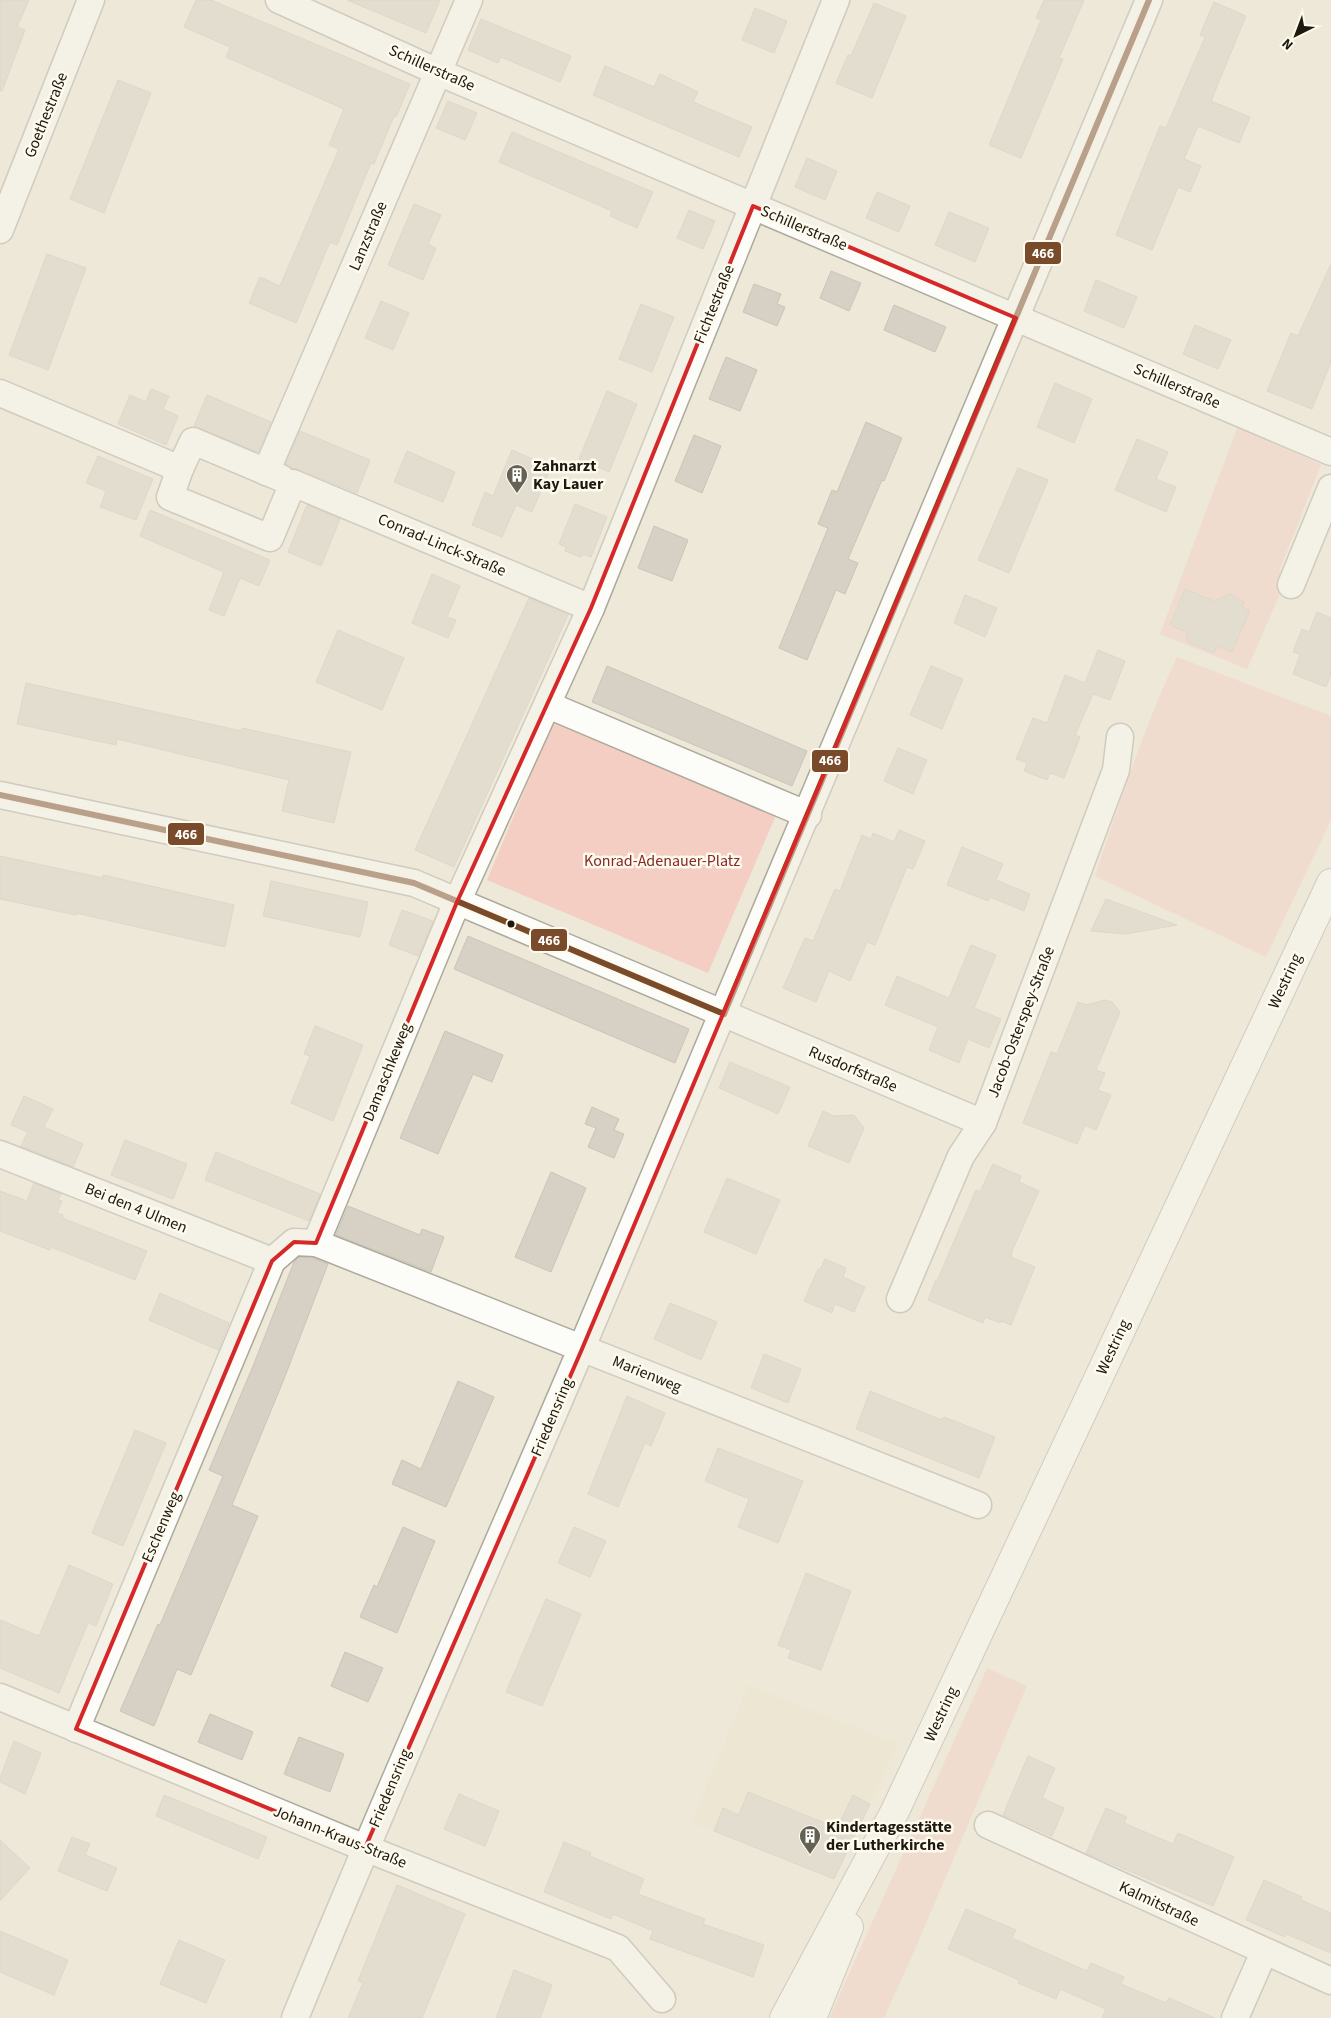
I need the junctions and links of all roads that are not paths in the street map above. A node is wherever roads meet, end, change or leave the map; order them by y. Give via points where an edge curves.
1 (91, 0) edge
2 (280, 0) edge
3 (468, 0) edge
4 (836, 0) edge
5 (1149, 0) edge
6 (438, 72) junction
7 (8, 185) edge
8 (753, 206) junction
9 (0, 230) edge
10 (1016, 318) junction
11 (0, 393) edge
12 (1331, 452) edge
13 (180, 469) junction
14 (266, 472) junction
15 (293, 483) junction
16 (1331, 488) edge
17 (1291, 585) dead end
18 (592, 608) junction
19 (548, 705) junction
20 (1120, 737) dead end
21 (0, 795) edge
22 (808, 815) junction
23 (1331, 883) edge
24 (457, 902) junction
25 (724, 1014) junction
26 (983, 1123) junction
27 (0, 1154) edge
28 (316, 1243) junction
29 (272, 1262) junction
30 (900, 1299) dead end
31 (582, 1348) junction
32 (978, 1505) dead end
33 (0, 1698) edge
34 (76, 1729) junction
35 (895, 1811) junction
36 (988, 1826) dead end
37 (365, 1848) junction
38 (1264, 1952) junction
39 (1331, 1981) edge
40 (662, 1999) dead end
41 (295, 2018) edge
42 (784, 2018) edge
43 (812, 2018) edge
44 (1235, 2018) edge

1 - 7 street, Goethestraße
2 - 6 street, Schillerstraße
3 - 6 street, Lanzstraße
4 - 8 street, Fichtestraße
5 - 10 street, Friedensring
6 - 8 street, Schillerstraße
6 - 14 street, Lanzstraße
7 - 9 street, Goethestraße
8 - 10 street, Schillerstraße
8 - 18 street, Fichtestraße
10 - 12 street, Schillerstraße
10 - 22 street, Friedensring
11 - 13 street
13 - 14 street, Conrad-Linck-Straße via 193,441
13 - 15 street, Conrad-Linck-Straße via 170,496 270,538
14 - 15 street, Conrad-Linck-Straße
15 - 18 street, Conrad-Linck-Straße
16 - 17 street
18 - 19 street
19 - 22 street
19 - 24 street
20 - 26 street, Jacob-Osterspey-Straße via 1116,770
21 - 24 street via 414,883
22 - 25 street, Friedensring
23 - 35 main road, Westring
24 - 25 street
24 - 28 street, Damaschkeweg
25 - 26 street, Rusdorfstraße
25 - 31 street, Friedensring
26 - 30 street, Jacob-Osterspey-Straße via 961,1156
27 - 29 street, Bei den 4 Ulmen
28 - 29 street via 294,1242
28 - 31 street, Marienweg
29 - 34 street, Eschenweg
31 - 32 street, Marienweg
31 - 37 street, Friedensring
33 - 34 street, Johann-Kraus-Straße
34 - 37 street, Johann-Kraus-Straße
35 - 42 main road, Westring
35 - 43 main road, Westring
36 - 38 street, Kalmitstraße
37 - 40 street, Johann-Kraus-Straße via 618,1948
37 - 41 street, Friedensring
38 - 39 street, Kalmitstraße
38 - 44 street

